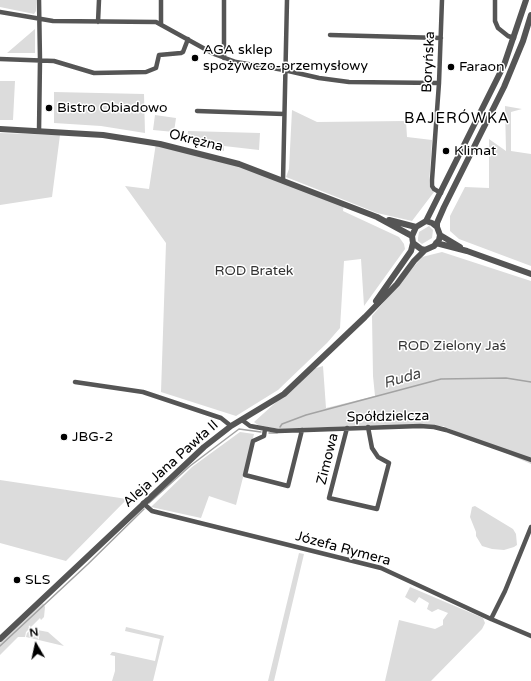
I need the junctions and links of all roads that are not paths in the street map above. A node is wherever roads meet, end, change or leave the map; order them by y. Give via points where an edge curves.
1 (39, 0) edge
2 (99, 0) edge
3 (161, 0) edge
4 (224, 0) edge
5 (287, 0) edge
6 (442, 0) edge
7 (495, 0) edge
8 (526, 0) edge
9 (0, 12) edge
10 (531, 15) edge
11 (39, 19) junction
12 (98, 22) junction
13 (161, 24) junction
14 (330, 35) dead end
15 (441, 38) junction
16 (514, 38) junction
17 (188, 39) junction
18 (224, 58) junction
19 (0, 59) edge
20 (40, 60) junction
21 (284, 70) junction
22 (439, 83) junction
23 (197, 111) dead end
24 (284, 114) junction
25 (0, 129) edge
26 (39, 131) junction
27 (282, 181) junction
28 (441, 193) junction
29 (378, 217) junction
30 (426, 221) junction
31 (416, 227) junction
32 (437, 227) junction
33 (440, 235) junction
34 (412, 236) junction
35 (413, 243) junction
36 (436, 243) junction
37 (425, 250) junction
38 (467, 251) junction
39 (531, 274) edge
40 (365, 317) junction
41 (75, 382) dead end
42 (242, 420) junction
43 (231, 426) junction
44 (368, 427) junction
45 (347, 428) junction
46 (265, 429) junction
47 (302, 430) junction
48 (531, 460) edge
49 (143, 503) junction
50 (531, 527) edge
51 (490, 619) junction
52 (531, 636) edge
53 (0, 639) edge

1 - 11 street
2 - 12 street
3 - 13 street
4 - 18 street
5 - 21 street
6 - 15 street, Boryńska
7 - 16 street via 495,21 498,28
8 - 16 street
9 - 11 street
10 - 32 street via 524,41 504,87 444,207
11 - 12 street
11 - 20 street
12 - 13 street
13 - 17 street
14 - 15 street
15 - 22 street, Boryńska
16 - 28 street via 504,65
17 - 18 street
17 - 20 street via 181,53 159,55 156,68 146,72 94,73 63,63
18 - 21 street
19 - 20 street
20 - 26 street
21 - 22 street via 349,82
21 - 24 street
22 - 28 street, Boryńska via 432,186
23 - 24 street
24 - 27 street
25 - 26 street, Okrężna
26 - 27 street, Okrężna via 103,135 160,144 239,164
27 - 29 street, Okrężna
28 - 30 street
29 - 31 street, Okrężna
29 - 34 street, Okrężna
30 - 31 street
30 - 32 street
31 - 34 street
32 - 33 street
33 - 36 street
33 - 38 street
34 - 35 street
35 - 37 street
35 - 40 street, Aleja Jana Pawła II via 411,252
36 - 37 street
36 - 38 street
37 - 40 street, Aleja Jana Pawła II
38 - 39 street
40 - 42 street, Aleja Jana Pawła II via 284,394
41 - 43 street via 143,392 221,418
42 - 43 street, Aleja Jana Pawła II
42 - 46 street, Spółdzielcza via 250,426
43 - 49 street, Aleja Jana Pawła II
44 - 45 street, Spółdzielcza
44 - 45 street, Zimowa via 372,448 378,457 389,463 377,509 330,498
44 - 48 street, Spółdzielcza via 434,427
45 - 47 street, Spółdzielcza
46 - 47 street, Spółdzielcza
46 - 47 street via 264,436 253,441 245,475 288,486
49 - 51 street, Józefa Rymera via 152,511 381,568
49 - 53 street, Aleja Jana Pawła II
50 - 51 street via 505,591
51 - 52 street, Józefa Rymera

